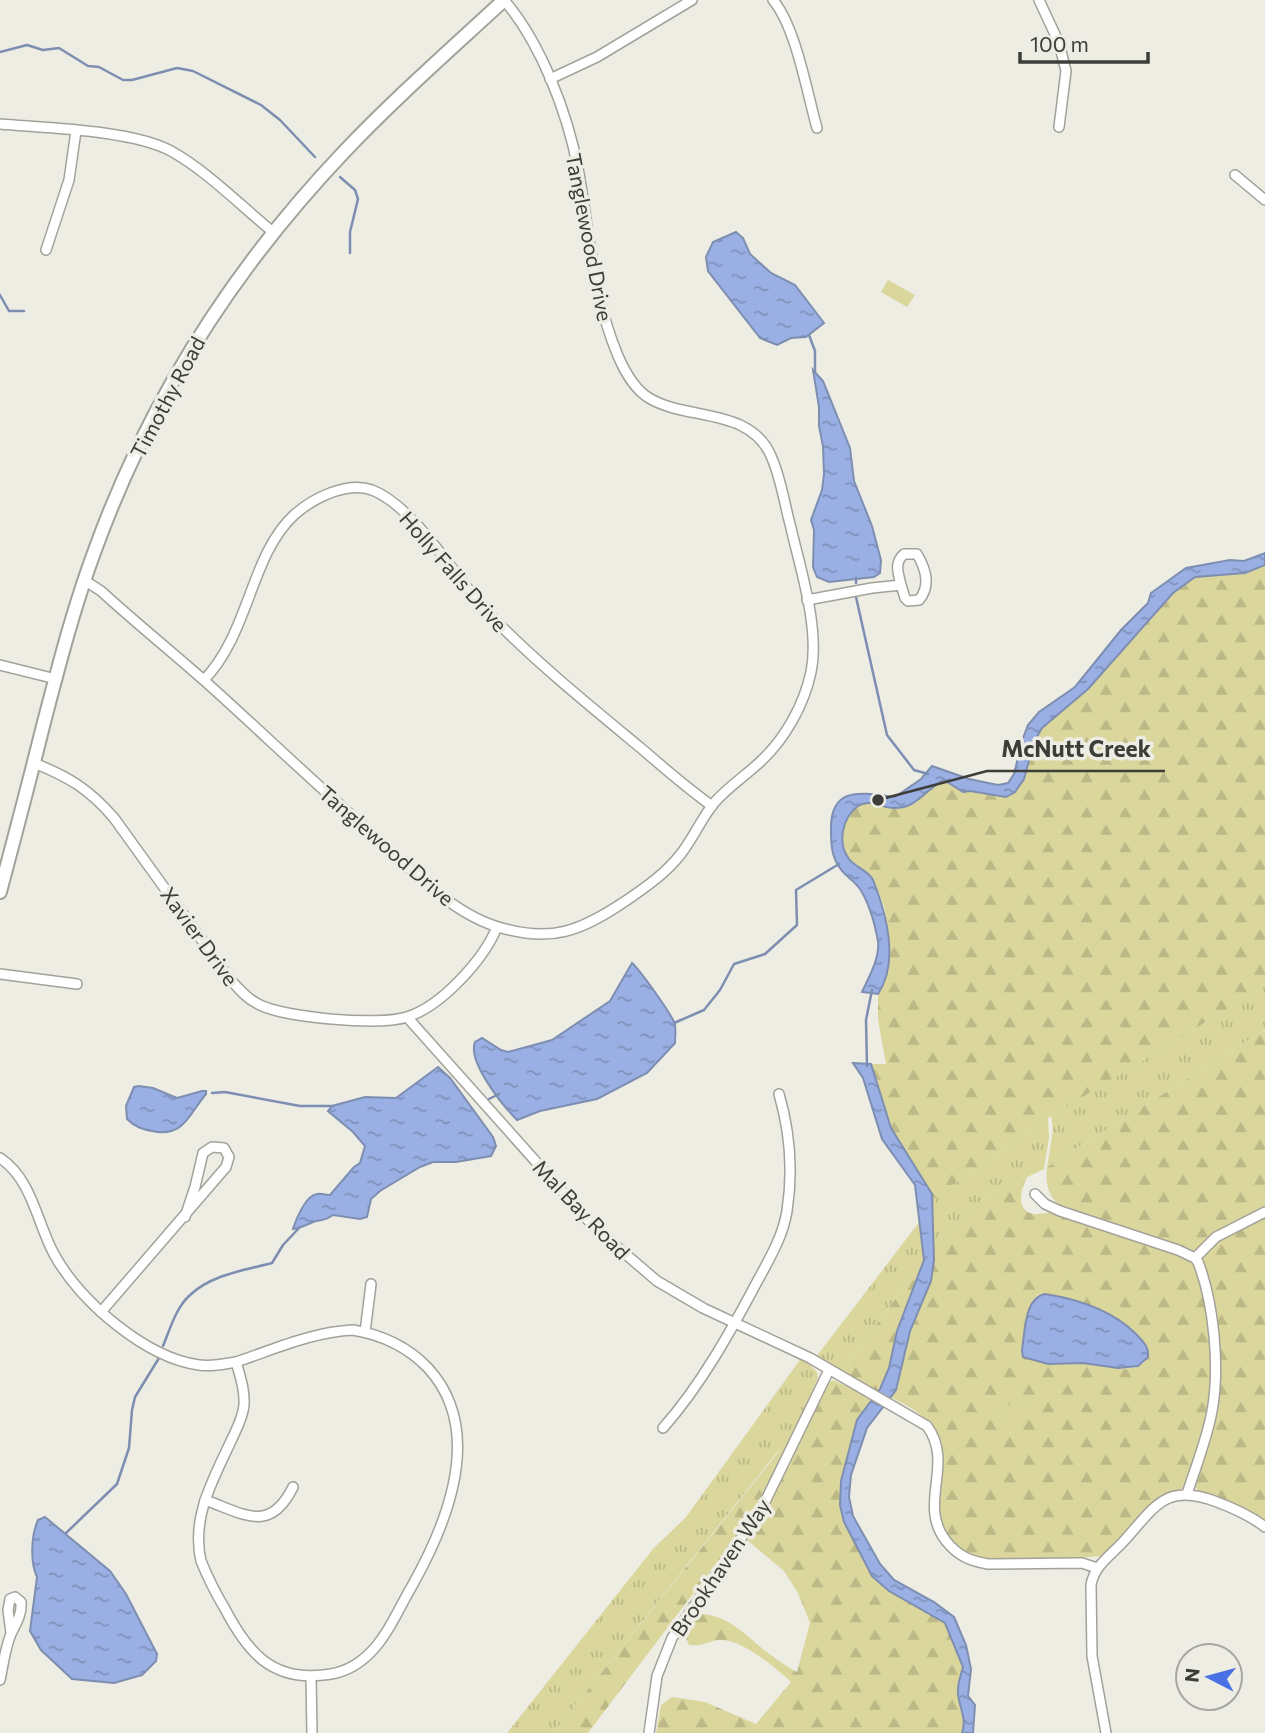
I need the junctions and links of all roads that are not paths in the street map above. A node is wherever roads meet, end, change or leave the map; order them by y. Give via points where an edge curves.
1 (504, 0) edge
2 (692, 0) edge
3 (773, 0) edge
4 (1039, 0) edge
5 (550, 79) junction
6 (0, 124) edge
7 (1059, 127) dead end
8 (817, 128) dead end
9 (76, 131) junction
10 (1235, 175) dead end
11 (1265, 200) edge
12 (273, 232) junction
13 (47, 250) dead end
14 (84, 580) junction
15 (901, 585) junction
16 (807, 600) junction
17 (0, 665) edge
18 (56, 679) junction
19 (204, 680) junction
20 (34, 763) junction
21 (712, 806) junction
22 (0, 891) edge
23 (497, 927) junction
24 (0, 974) edge
25 (77, 984) dead end
26 (407, 1017) junction
27 (779, 1094) dead end
28 (0, 1158) edge
29 (1035, 1194) dead end
30 (1265, 1212) edge
31 (185, 1217) junction
32 (1195, 1258) junction
33 (371, 1284) dead end
34 (100, 1312) junction
35 (735, 1323) junction
36 (365, 1332) junction
37 (236, 1362) junction
38 (829, 1370) junction
39 (663, 1428) dead end
40 (293, 1487) dead end
41 (1187, 1494) junction
42 (205, 1500) junction
43 (1265, 1527) edge
44 (1097, 1568) junction
45 (11, 1633) dead end
46 (311, 1676) junction
47 (0, 1680) edge
48 (312, 1733) edge
49 (649, 1733) edge
50 (1106, 1733) edge

1 - 5 street, Tanglewood Drive via 528,34
1 - 12 main road, Timothy Road via 344,152
2 - 5 street via 597,57
3 - 8 street via 792,39
4 - 7 street via 1066,71
5 - 16 street, Tanglewood Drive via 575,154 599,300 624,368 652,400 733,422 767,447
6 - 9 street
9 - 12 street via 140,140 169,150
9 - 13 street via 69,180
10 - 11 street
12 - 14 main road, Timothy Road via 204,328 152,417
14 - 18 main road, Timothy Road
14 - 19 street, Tanglewood Drive
15 - 15 street via 908,601 924,594 926,576 917,554 898,559
15 - 16 street
16 - 21 street, Tanglewood Drive via 812,661 807,687 775,746
17 - 18 street
18 - 20 main road, Timothy Road
19 - 21 street, Holly Falls Drive via 234,638 283,526 316,499 365,488 384,495 405,513 490,615 540,663
19 - 23 street, Tanglewood Drive via 421,878 463,910
20 - 22 main road, Timothy Road
20 - 26 street, Xavier Drive via 79,784 104,806 230,979 255,1003 336,1018
21 - 23 street, Tanglewood Drive via 671,865 598,919 559,933
23 - 26 street, Xavier Drive via 486,950 467,972 436,1001
24 - 25 street
26 - 35 street, Mal Bay Road via 603,1235 657,1281
27 - 35 street via 790,1152 787,1211 779,1240
28 - 34 street via 25,1186 68,1277
29 - 32 street via 1059,1211
30 - 32 street via 1216,1237
31 - 31 street via 226,1167 229,1157 223,1148 212,1147 203,1153
31 - 34 street
32 - 41 street via 1208,1301 1214,1391 1206,1437
33 - 36 street
34 - 37 street via 171,1357 201,1365
35 - 38 street, Mal Bay Road
35 - 39 street
36 - 37 street via 326,1332
36 - 46 street via 412,1353 444,1389 457,1436 452,1490 438,1535 377,1645 345,1671
37 - 42 street via 244,1390 243,1412
38 - 44 street, Mal Bay Road via 895,1406 933,1434 939,1462 934,1520 959,1555 988,1564 1082,1563
38 - 49 street, Brookhaven Way via 762,1508 672,1638 657,1676
40 - 42 street via 281,1508 262,1517
41 - 43 street via 1231,1507
41 - 44 street via 1174,1495 1156,1506
42 - 46 street via 198,1549 236,1630 260,1659 285,1672
44 - 50 street via 1091,1585 1092,1657
45 - 47 street
46 - 48 street

